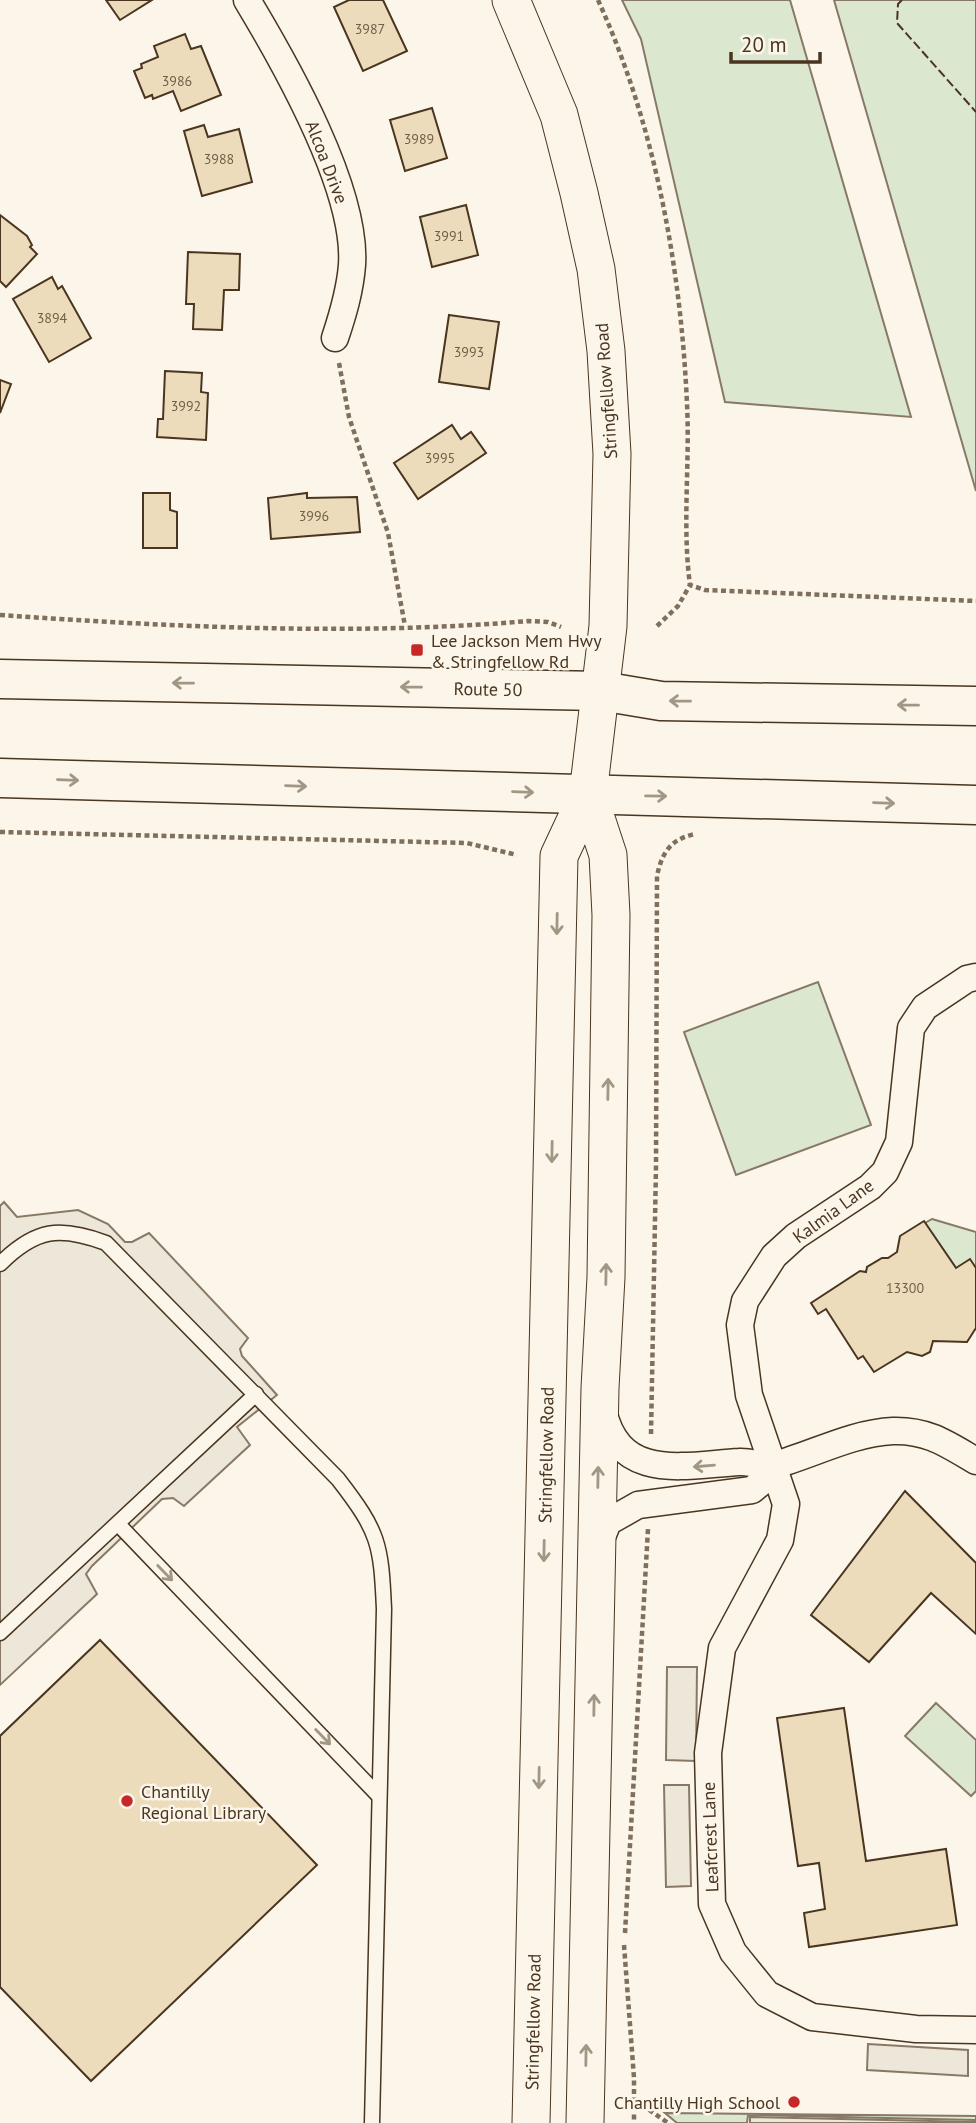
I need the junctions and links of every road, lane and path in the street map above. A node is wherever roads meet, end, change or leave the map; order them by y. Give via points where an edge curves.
1 (247, 0) edge
2 (511, 0) edge
3 (598, 0) edge
4 (335, 338) joint
5 (690, 585) junction
6 (976, 601) edge
7 (0, 615) edge
8 (405, 626) junction
9 (657, 626) dead end
10 (561, 627) dead end
11 (0, 679) edge
12 (601, 691) junction
13 (976, 706) edge
14 (0, 778) edge
15 (588, 794) junction
16 (976, 805) edge
17 (0, 832) edge
18 (517, 855) dead end
19 (661, 856) dead end
20 (976, 977) edge
21 (0, 1264) edge
22 (600, 1388) junction
23 (256, 1394) junction
24 (649, 1446) dead end
25 (976, 1461) edge
26 (771, 1466) junction
27 (649, 1518) dead end
28 (118, 1524) junction
29 (596, 1558) junction
30 (0, 1633) edge
31 (378, 1795) junction
32 (976, 2030) edge
33 (634, 2099) junction
34 (372, 2123) edge
35 (531, 2123) edge
36 (584, 2123) edge
37 (634, 2123) edge
38 (668, 2123) edge

1 - 4 street, Alcoa Drive via 314,124 346,209 352,263 347,302
2 - 12 main road, Stringfellow Road via 559,114 596,269 612,454 608,626
3 - 5 path via 639,115 674,262 687,406 685,558
4 - 8 path via 347,411 388,533
5 - 6 path via 705,590
5 - 9 path via 678,606
7 - 8 path via 187,624
8 - 10 path via 528,621
12 -> 11 highway, Route 50
13 -> 12 highway, Route 50 via 661,701
12 - 15 main road, Stringfellow Road
14 -> 15 highway
15 -> 16 highway
22 -> 15 main road, Stringfellow Road via 606,1290 611,915 608,855
15 -> 35 main road, Stringfellow Road via 559,856
17 - 18 path via 467,842
19 - 24 path via 657,876
20 - 26 street, Kalmia Lane via 925,1007 911,1028 899,1142 885,1172 774,1256 745,1301 740,1325 743,1359
21 - 23 lane via 40,1234 71,1232 106,1243
26 -> 22 street via 757,1461 700,1468 649,1463 617,1443 608,1427
29 -> 22 main road, Stringfellow Road
23 - 28 lane
23 - 31 lane via 338,1479 368,1518 382,1554
25 - 26 street via 934,1436 893,1432 852,1438
26 - 29 street via 752,1490 628,1509 608,1522
26 - 32 street, Leafcrest Lane via 786,1504 780,1540 722,1648 708,1753 712,1904 733,1952 766,1994 812,2017 916,2029
27 - 33 path via 624,1941
28 - 30 lane
28 -> 31 lane
36 -> 29 main road, Stringfellow Road
31 - 34 lane
33 - 37 path
33 - 38 path

